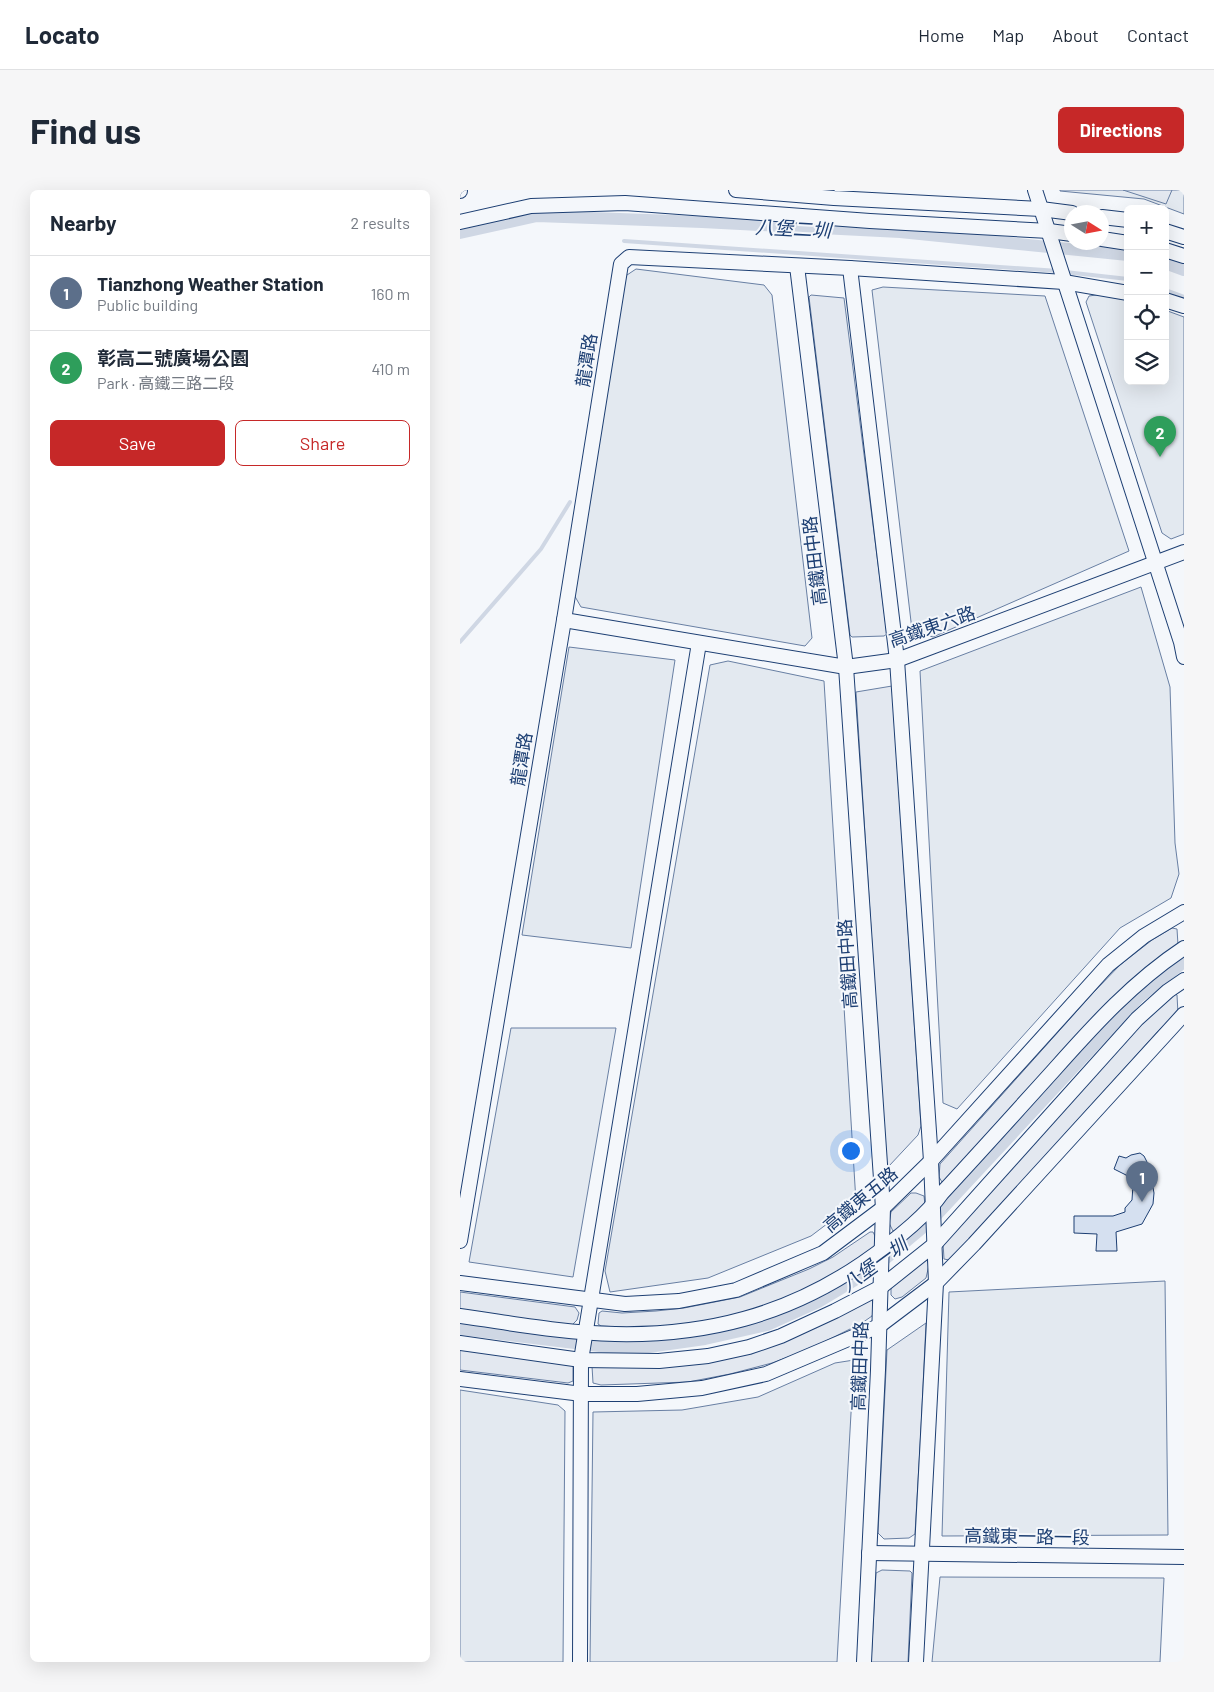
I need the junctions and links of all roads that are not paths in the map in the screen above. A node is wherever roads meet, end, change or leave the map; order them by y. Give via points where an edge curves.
1 (736, 190) edge
2 (1035, 190) edge
3 (1041, 209) junction
4 (1064, 212) edge
5 (1109, 217) edge
6 (1124, 219) edge
7 (460, 222) edge
8 (1049, 231) junction
9 (1169, 232) edge
10 (1064, 233) edge
11 (1184, 237) edge
12 (1109, 240) edge
13 (1124, 242) edge
14 (1169, 251) edge
15 (1184, 256) edge
16 (797, 266) junction
17 (850, 268) junction
18 (1064, 282) junction
19 (1124, 292) edge
20 (1169, 301) edge
21 (1184, 306) edge
22 (1184, 552) edge
23 (1156, 563) junction
24 (564, 620) junction
25 (699, 643) junction
26 (1184, 657) edge
27 (897, 660) junction
28 (846, 667) junction
29 (1184, 912) edge
30 (1184, 948) edge
31 (1184, 980) edge
32 (1184, 1014) edge
33 (931, 1161) junction
34 (933, 1205) junction
35 (883, 1208) junction
36 (460, 1241) edge
37 (935, 1244) junction
38 (882, 1249) junction
39 (460, 1283) edge
40 (936, 1283) junction
41 (881, 1287) junction
42 (591, 1301) junction
43 (460, 1316) edge
44 (879, 1326) junction
45 (585, 1331) junction
46 (460, 1343) edge
47 (581, 1360) junction
48 (460, 1379) edge
49 (582, 1394) junction
50 (869, 1552) junction
51 (922, 1554) junction
52 (1184, 1557) edge
53 (580, 1662) edge
54 (864, 1662) edge
55 (916, 1662) edge

1 - 3 street
2 - 3 street
3 - 4 street
3 - 8 street
5 - 6 street
7 - 8 street via 531,206 625,203 870,222
8 - 10 street
8 - 18 street
9 - 11 street
12 - 13 street
14 - 15 street
16 - 17 street, 龍潭路
16 - 24 street, 龍潭路 via 629,257 621,264
16 - 28 street, 高鐵田中路
17 - 18 street, 龍潭路
17 - 27 street
18 - 19 street, 龍潭路
18 - 23 street
20 - 21 street
22 - 23 street, 高鐵東六路
23 - 26 street
23 - 27 street, 高鐵東六路
24 - 25 street, 高鐵東六路
24 - 36 street, 龍潭路
25 - 28 street, 高鐵東六路
25 - 42 street
27 - 28 street, 高鐵東六路
27 - 33 street
28 - 35 street, 高鐵田中路
29 - 33 street, 高鐵東五路 via 1144,936 1108,965
30 - 34 street via 1137,982
31 - 37 street via 1137,1019
32 - 40 street
33 - 34 street
33 - 35 street, 高鐵東五路
34 - 37 street
34 - 38 street
35 - 38 street, 高鐵田中路
35 - 42 street, 高鐵東五路 via 823,1253 736,1290 680,1301 625,1304
37 - 40 street
37 - 41 street
38 - 41 street, 高鐵田中路
38 - 45 street via 816,1291 740,1321 707,1329 642,1334
39 - 42 street, 高鐵東五路
40 - 44 street
40 - 51 street
41 - 44 street, 高鐵田中路
41 - 47 street via 820,1318 749,1347 708,1356 659,1361
42 - 45 street
43 - 45 street
44 - 49 street via 766,1374 702,1388 637,1394
44 - 50 street, 高鐵田中路
45 - 47 street
46 - 47 street
47 - 49 street
48 - 49 street
49 - 53 street
50 - 51 street, 高鐵東一路一段
50 - 54 street, 高鐵田中路
51 - 52 street, 高鐵東一路一段
51 - 55 street

